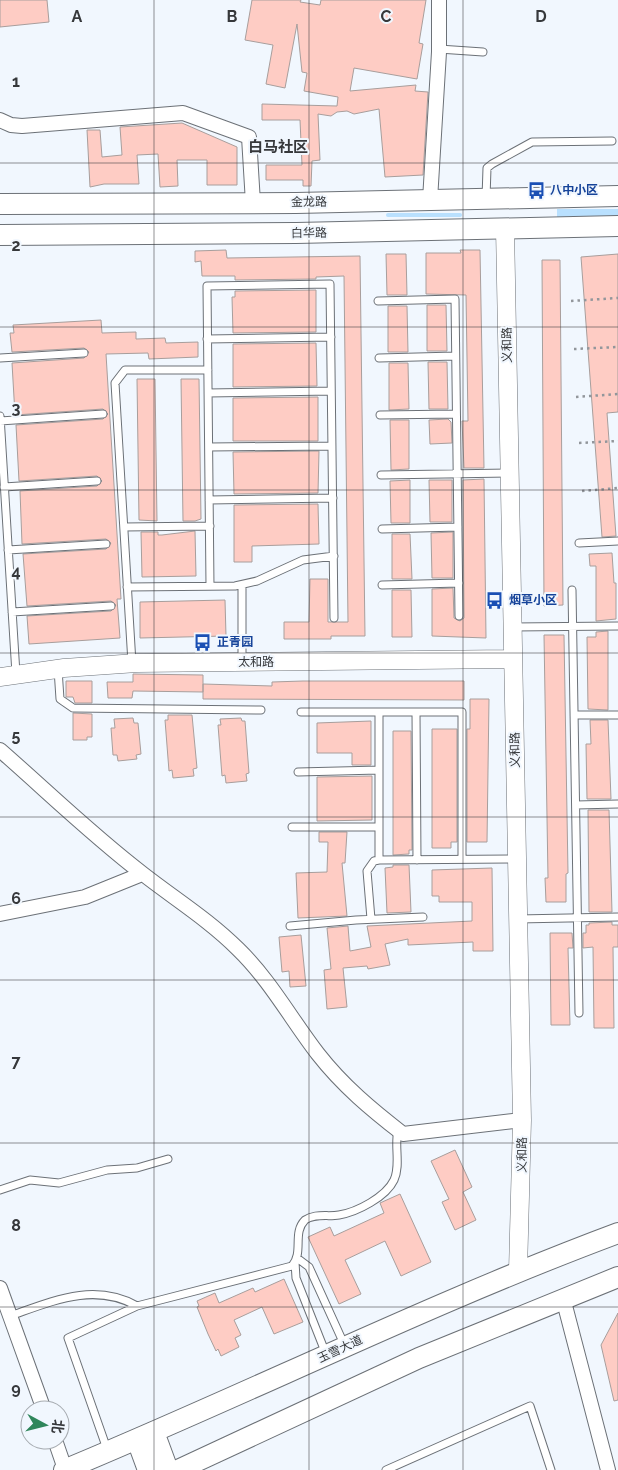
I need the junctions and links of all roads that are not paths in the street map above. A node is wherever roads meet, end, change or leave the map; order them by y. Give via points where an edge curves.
1 (439, 0) edge
2 (439, 49) junction
3 (483, 52) dead end
4 (0, 120) edge
5 (612, 141) dead end
6 (618, 196) edge
7 (486, 198) junction
8 (430, 200) junction
9 (253, 203) junction
10 (0, 204) edge
11 (618, 226) edge
12 (504, 228) junction
13 (0, 235) edge
14 (378, 301) dead end
15 (331, 337) junction
16 (208, 339) junction
17 (84, 353) dead end
18 (456, 356) junction
19 (0, 358) edge
20 (379, 358) dead end
21 (208, 370) junction
22 (331, 391) junction
23 (208, 393) junction
24 (104, 414) dead end
25 (456, 414) junction
26 (380, 415) dead end
27 (0, 416) edge
28 (0, 421) edge
29 (332, 446) junction
30 (209, 447) junction
31 (509, 472) junction
32 (457, 473) junction
33 (381, 475) dead end
34 (97, 481) dead end
35 (4, 487) junction
36 (333, 498) junction
37 (209, 500) junction
38 (210, 526) junction
39 (124, 527) junction
40 (458, 528) junction
41 (382, 529) dead end
42 (618, 541) edge
43 (579, 543) dead end
44 (106, 544) dead end
45 (8, 550) junction
46 (334, 556) junction
47 (242, 584) junction
48 (459, 584) junction
49 (382, 585) dead end
50 (210, 586) junction
51 (127, 588) junction
52 (572, 590) dead end
53 (111, 606) dead end
54 (12, 612) junction
55 (460, 616) dead end
56 (334, 618) dead end
57 (618, 626) edge
58 (512, 627) junction
59 (573, 627) junction
60 (513, 659) junction
61 (242, 662) junction
62 (132, 663) junction
63 (58, 668) junction
64 (4, 674) edge
65 (261, 710) dead end
66 (301, 712) dead end
67 (379, 712) junction
68 (416, 712) junction
69 (574, 715) junction
70 (618, 715) edge
71 (0, 750) edge
72 (379, 770) junction
73 (298, 772) dead end
74 (576, 804) junction
75 (618, 804) edge
76 (292, 827) dead end
77 (379, 827) junction
78 (517, 858) junction
79 (462, 859) junction
80 (379, 860) junction
81 (417, 860) junction
82 (142, 874) junction
83 (0, 914) edge
84 (423, 917) dead end
85 (618, 917) edge
86 (578, 918) junction
87 (371, 919) junction
88 (518, 919) junction
89 (290, 926) dead end
90 (580, 1013) dead end
91 (522, 1120) junction
92 (398, 1130) junction
93 (168, 1159) dead end
94 (0, 1190) edge
95 (618, 1233) edge
96 (296, 1260) junction
97 (518, 1271) junction
98 (618, 1277) edge
99 (0, 1288) edge
100 (563, 1298) junction
101 (137, 1306) junction
102 (6, 1313) edge
103 (346, 1346) junction
104 (326, 1356) junction
105 (40, 1400) edge
106 (145, 1436) junction
107 (58, 1450) edge
108 (108, 1452) junction
109 (65, 1470) edge
110 (148, 1470) edge
111 (168, 1470) edge
112 (178, 1470) edge
113 (386, 1470) edge
114 (552, 1470) edge
115 (608, 1470) edge

1 - 2 street
2 - 3 lane
2 - 8 street
4 - 9 street via 22,126 184,113 249,138
5 - 7 lane via 532,142 520,147 487,168
6 - 7 main road, 金龙路
7 - 8 main road, 金龙路
8 - 9 main road, 金龙路
9 - 10 main road, 金龙路
11 - 12 main road, 白华路
12 - 13 main road, 白华路
12 - 31 street, 义和路
14 - 18 lane via 455,300
15 - 16 lane
15 - 16 lane via 330,284 207,286
15 - 22 lane
16 - 21 lane
17 - 19 lane
18 - 20 lane
18 - 25 lane
21 - 23 lane
21 - 39 lane via 124,370 116,379
22 - 23 lane
22 - 29 lane
23 - 30 lane
24 - 28 lane
25 - 26 lane
25 - 32 lane
27 - 28 lane
28 - 35 lane
29 - 30 lane
29 - 36 lane
30 - 37 lane
31 - 32 lane
31 - 58 street, 义和路
32 - 33 lane
32 - 40 lane
34 - 35 lane
35 - 45 lane
36 - 37 lane
36 - 46 lane
37 - 38 lane
38 - 39 lane
38 - 50 lane
39 - 51 lane
40 - 41 lane
40 - 48 lane
42 - 43 lane
44 - 45 lane
45 - 54 lane
46 - 47 lane via 303,560
46 - 56 lane
47 - 50 lane
47 - 61 lane
48 - 49 lane
48 - 55 lane
50 - 51 lane
51 - 62 lane
52 - 59 lane
53 - 54 lane
54 - 64 lane
57 - 59 lane
58 - 59 lane
58 - 60 street, 义和路
59 - 69 lane
60 - 61 street, 太和路
60 - 78 street, 义和路
61 - 62 street, 太和路
62 - 63 street, 太和路
63 - 64 street, 太和路
63 - 65 lane via 60,699 73,708
66 - 67 lane
67 - 68 lane
67 - 72 lane
68 - 79 lane via 462,712
68 - 81 lane
69 - 70 lane
69 - 74 lane
71 - 82 street
72 - 73 lane
72 - 77 lane
74 - 75 lane
74 - 86 lane
76 - 77 lane
77 - 80 lane
78 - 79 lane
78 - 88 street, 义和路
79 - 81 lane
80 - 81 lane
80 - 87 lane via 374,861 368,871
82 - 83 street via 85,897
82 - 92 street via 200,915 238,948 337,1077
84 - 87 lane
85 - 86 lane
86 - 88 lane
86 - 90 lane
87 - 89 lane
88 - 91 street, 义和路
91 - 92 street via 404,1134
91 - 97 street, 义和路
92 - 96 lane via 395,1180 366,1205 341,1215 305,1220 298,1230
93 - 94 lane via 59,1182 30,1180
95 - 97 main road, 玉雪大道
96 - 101 lane via 288,1268
96 - 103 lane via 309,1267
96 - 104 lane via 296,1278
97 - 103 main road, 玉雪大道
98 - 100 main road
99 - 102 street
100 - 112 main road via 427,1355
100 - 115 street
101 - 102 lane via 117,1297 82,1294
101 - 108 lane via 68,1338
102 - 105 street
103 - 104 main road, 玉雪大道
104 - 106 main road, 玉雪大道
106 - 108 main road, 玉雪大道
106 - 110 main road
106 - 111 main road
107 - 109 street
108 - 109 main road, 玉雪大道
113 - 114 lane via 530,1406

